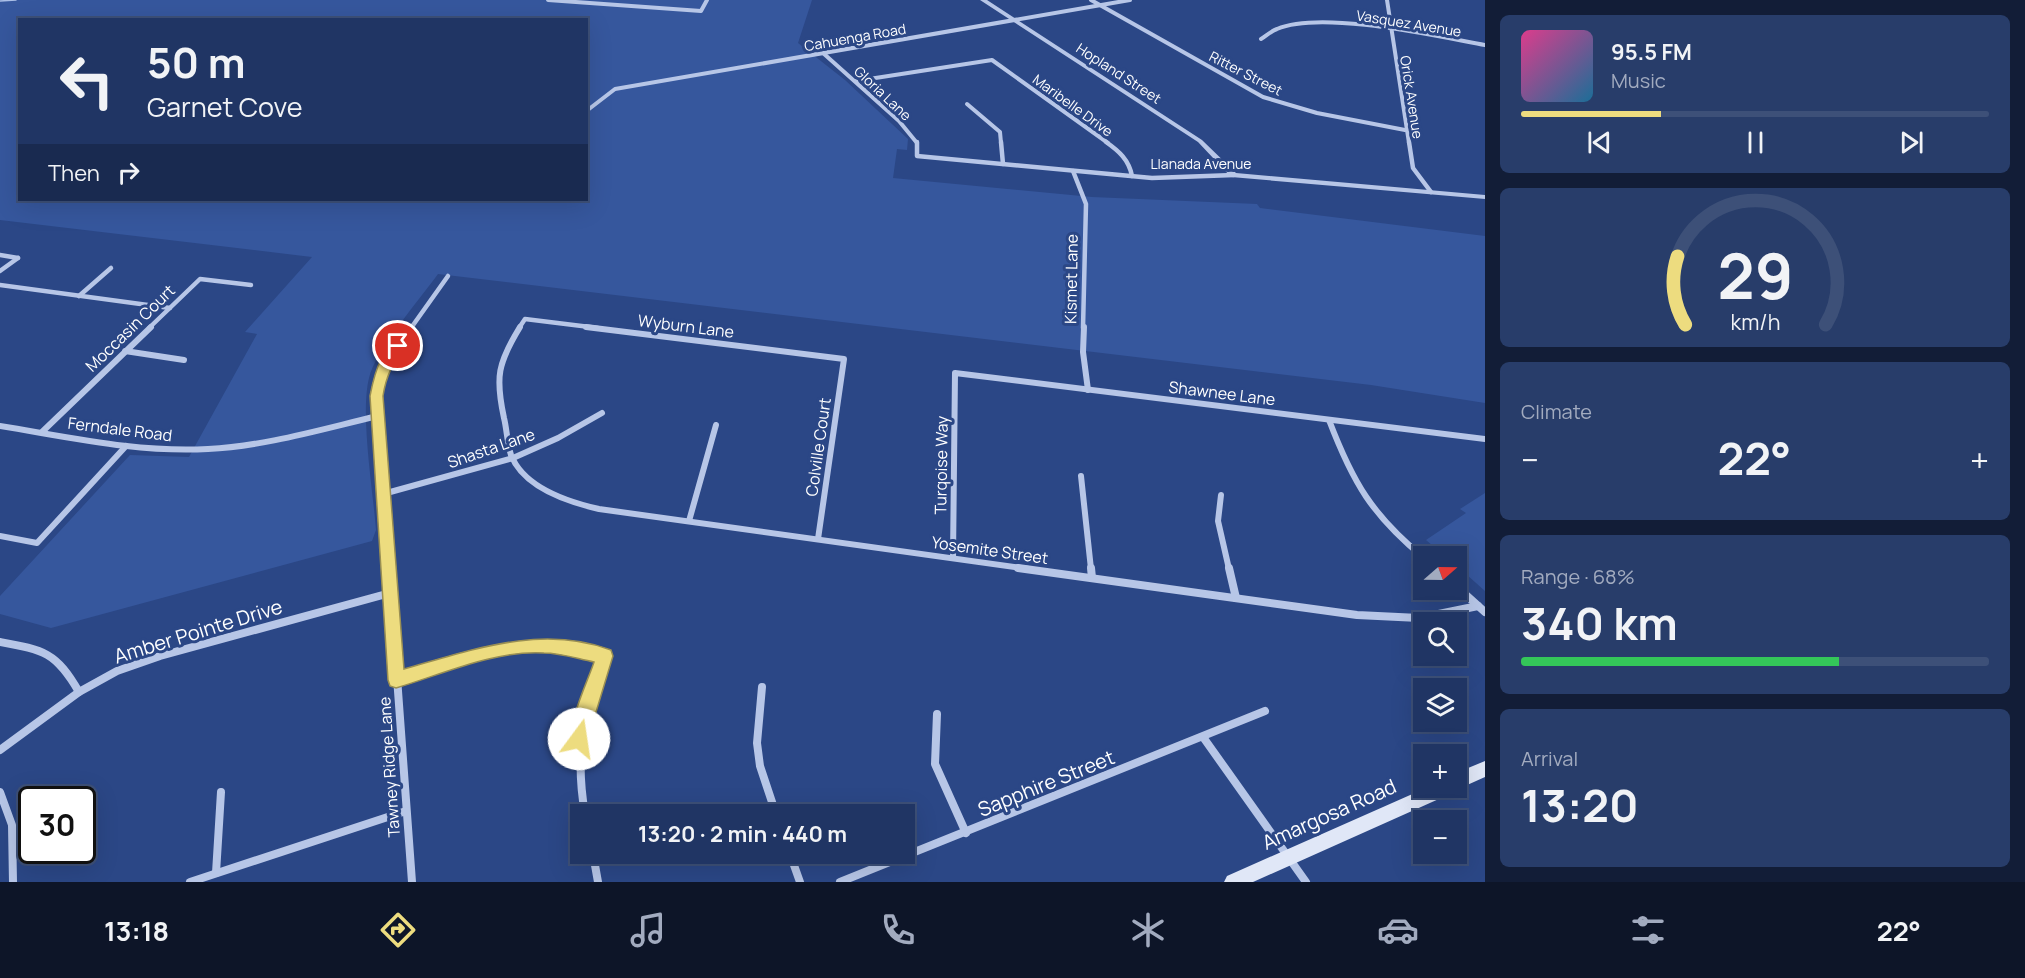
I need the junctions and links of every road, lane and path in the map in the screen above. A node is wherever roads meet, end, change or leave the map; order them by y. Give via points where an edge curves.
1 (548, 0) edge
2 (707, 0) edge
3 (983, 0) edge
4 (1091, 0) edge
5 (1130, 0) edge
6 (1387, 0) edge
7 (1100, 5) junction
8 (1014, 19) junction
9 (1391, 30) junction
10 (1261, 39) dead end
11 (1485, 45) edge
12 (823, 53) junction
13 (856, 81) junction
14 (967, 104) dead end
15 (589, 109) dead end
16 (1406, 130) junction
17 (916, 156) joint
18 (1003, 164) junction
19 (1072, 171) junction
20 (1234, 175) junction
21 (1132, 176) junction
22 (1431, 192) junction
23 (1485, 196) edge
24 (0, 255) edge
25 (111, 268) dead end
26 (0, 271) edge
27 (448, 276) dead end
28 (0, 285) edge
29 (251, 285) dead end
30 (79, 296) junction
31 (170, 308) junction
32 (126, 351) junction
33 (844, 359) joint
34 (184, 360) dead end
35 (956, 373) joint
36 (1088, 390) junction
37 (602, 413) dead end
38 (378, 416) junction
39 (1329, 420) junction
40 (716, 425) dead end
41 (0, 426) edge
42 (42, 432) junction
43 (1485, 439) edge
44 (126, 446) junction
45 (513, 458) junction
46 (1081, 476) dead end
47 (383, 494) junction
48 (1221, 495) dead end
49 (689, 521) junction
50 (0, 536) edge
51 (818, 539) junction
52 (1413, 549) edge
53 (953, 558) junction
54 (1092, 578) junction
55 (390, 593) junction
56 (1467, 596) edge
57 (1236, 598) junction
58 (1478, 606) junction
59 (1485, 612) edge
60 (0, 642) edge
61 (396, 680) junction
62 (762, 687) dead end
63 (79, 692) junction
64 (1264, 711) dead end
65 (937, 714) dead end
66 (1203, 737) junction
67 (0, 750) edge
68 (1485, 769) edge
69 (1467, 777) edge
70 (0, 792) edge
71 (221, 792) dead end
72 (1422, 798) edge
73 (583, 804) edge
74 (773, 804) edge
75 (406, 811) junction
76 (966, 833) junction
77 (1288, 858) junction
78 (594, 864) edge
79 (794, 864) edge
80 (216, 873) junction
81 (13, 882) edge
82 (190, 882) edge
83 (412, 882) edge
84 (598, 882) edge
85 (800, 882) edge
86 (840, 882) edge
87 (1233, 882) edge
88 (1306, 882) edge

1 - 2 street via 701,11
3 - 8 street, Hopland Street
4 - 7 street, Ritter Street
5 - 7 street, Cahuenga Road
6 - 9 street, Orick Avenue
7 - 8 street, Cahuenga Road
7 - 16 street, Ritter Street via 1263,97 1317,113
8 - 12 street, Cahuenga Road
8 - 20 street, Hopland Street via 1200,141
9 - 10 street, Vasquez Avenue via 1306,23 1272,29
9 - 11 street, Vasquez Avenue
9 - 16 street, Orick Avenue
12 - 13 street, Gloria Lane
12 - 15 street, Cahuenga Road via 615,89
13 - 17 street, Gloria Lane via 911,134 917,142
13 - 21 street, Maribelle Drive via 992,60 1118,150 1130,165
14 - 18 street via 1000,132
16 - 22 street, Orick Avenue via 1413,168
17 - 18 street, Llanada Avenue
18 - 19 street, Llanada Avenue
19 - 21 street, Llanada Avenue
19 - 36 street, Kismet Lane via 1086,204 1083,352
20 - 21 street, Llanada Avenue
20 - 22 street, Llanada Avenue
22 - 23 street, Llanada Avenue
24 - 26 street via 18,258
25 - 30 street
27 - 38 street, Tawney Ridge Lane via 386,364 379,380
28 - 30 street
29 - 31 street, Moccasin Court via 200,279
30 - 31 street
31 - 32 street, Moccasin Court
32 - 34 street
32 - 42 street, Moccasin Court
33 - 45 street, Wyburn Lane via 525,319 498,373
33 - 51 street, Colville Court
35 - 36 street, Shawnee Lane
35 - 53 street, Turqoise Way
36 - 39 street, Shawnee Lane
37 - 45 street, Shasta Lane
38 - 44 street, Ferndale Road via 230,447
38 - 47 street, Tawney Ridge Lane
39 - 43 street, Shawnee Lane
39 - 52 street via 1359,493 1389,529
40 - 49 street
41 - 42 street, Ferndale Road
42 - 44 street, Ferndale Road
44 - 50 street via 37,543
45 - 47 street, Shasta Lane
45 - 49 street, Yosemite Street via 542,487 581,505
46 - 54 street
47 - 55 street, Tawney Ridge Lane
48 - 57 street via 1218,520
49 - 51 street, Yosemite Street
51 - 53 street, Yosemite Street
53 - 54 street, Yosemite Street
54 - 57 street, Yosemite Street
55 - 61 street, Tawney Ridge Lane
55 - 63 street, Amber Pointe Drive via 160,656 117,671
56 - 58 street
57 - 58 street, Yosemite Street via 1390,618 1442,615
58 - 59 street
60 - 63 street via 45,650 62,661
61 - 73 street via 525,646 544,645 605,656 582,723 577,754
61 - 75 street, Tawney Ridge Lane
62 - 74 street via 757,743
63 - 67 street, Amber Pointe Drive
64 - 66 street, Sapphire Street
65 - 76 street via 935,764
66 - 76 street, Sapphire Street
66 - 77 street
68 - 69 main road
70 - 81 street via 12,825
71 - 80 street
72 - 77 main road, Amargosa Road
75 - 80 street
75 - 83 street, Tawney Ridge Lane
76 - 86 street, Sapphire Street
77 - 87 main road, Amargosa Road
77 - 88 street
78 - 84 street
79 - 85 street
80 - 82 street

